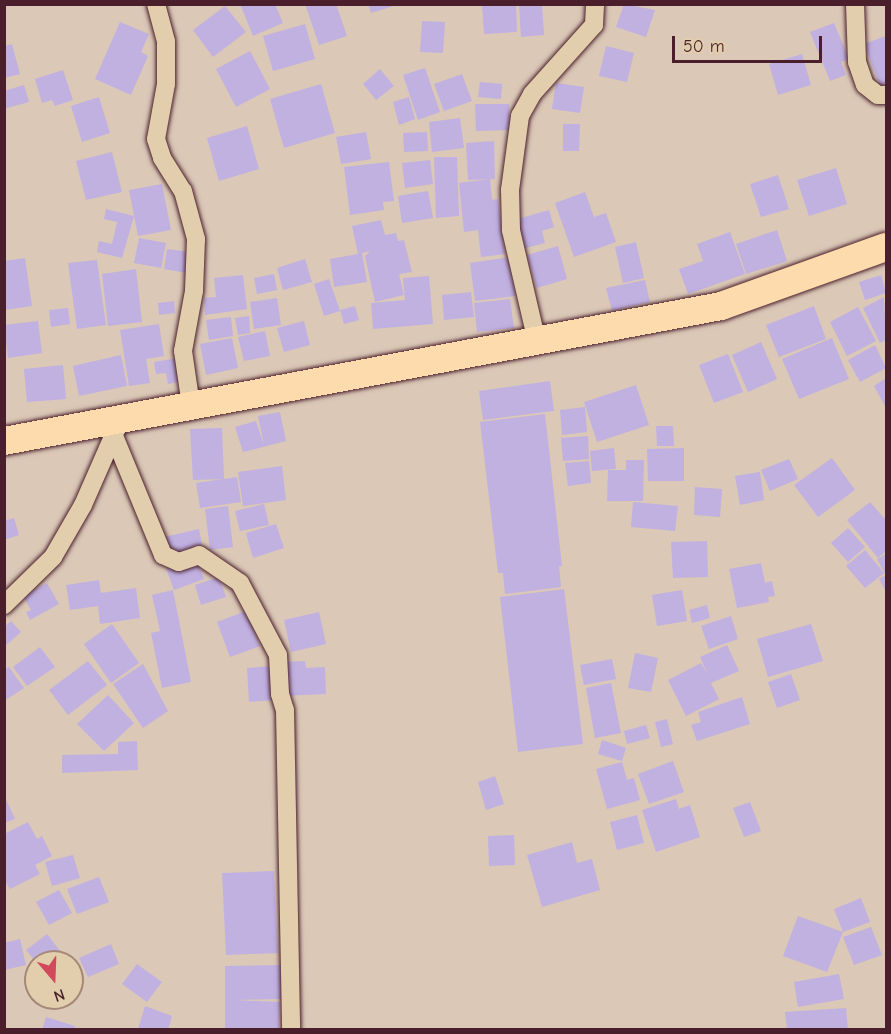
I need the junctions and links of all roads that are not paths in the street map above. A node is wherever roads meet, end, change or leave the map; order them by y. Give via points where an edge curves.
1 (156, 4) edge
2 (595, 4) edge
3 (855, 4) edge
4 (886, 95) edge
5 (886, 247) edge
6 (537, 342) junction
7 (191, 406) junction
8 (117, 428) junction
9 (4, 441) edge
10 (4, 605) edge
11 (291, 1029) edge

1 - 7 street via 166,42 156,139 162,159 183,191 196,239 194,291 183,351
2 - 6 street via 594,25 532,94 520,116 510,190 511,230
3 - 4 street via 857,62 865,85 878,95
5 - 6 main road via 721,306
6 - 7 main road
7 - 8 main road
8 - 9 main road
8 - 10 street via 83,505 53,556
8 - 11 street via 163,555 179,562 199,555 240,584 279,655 280,694 285,710

